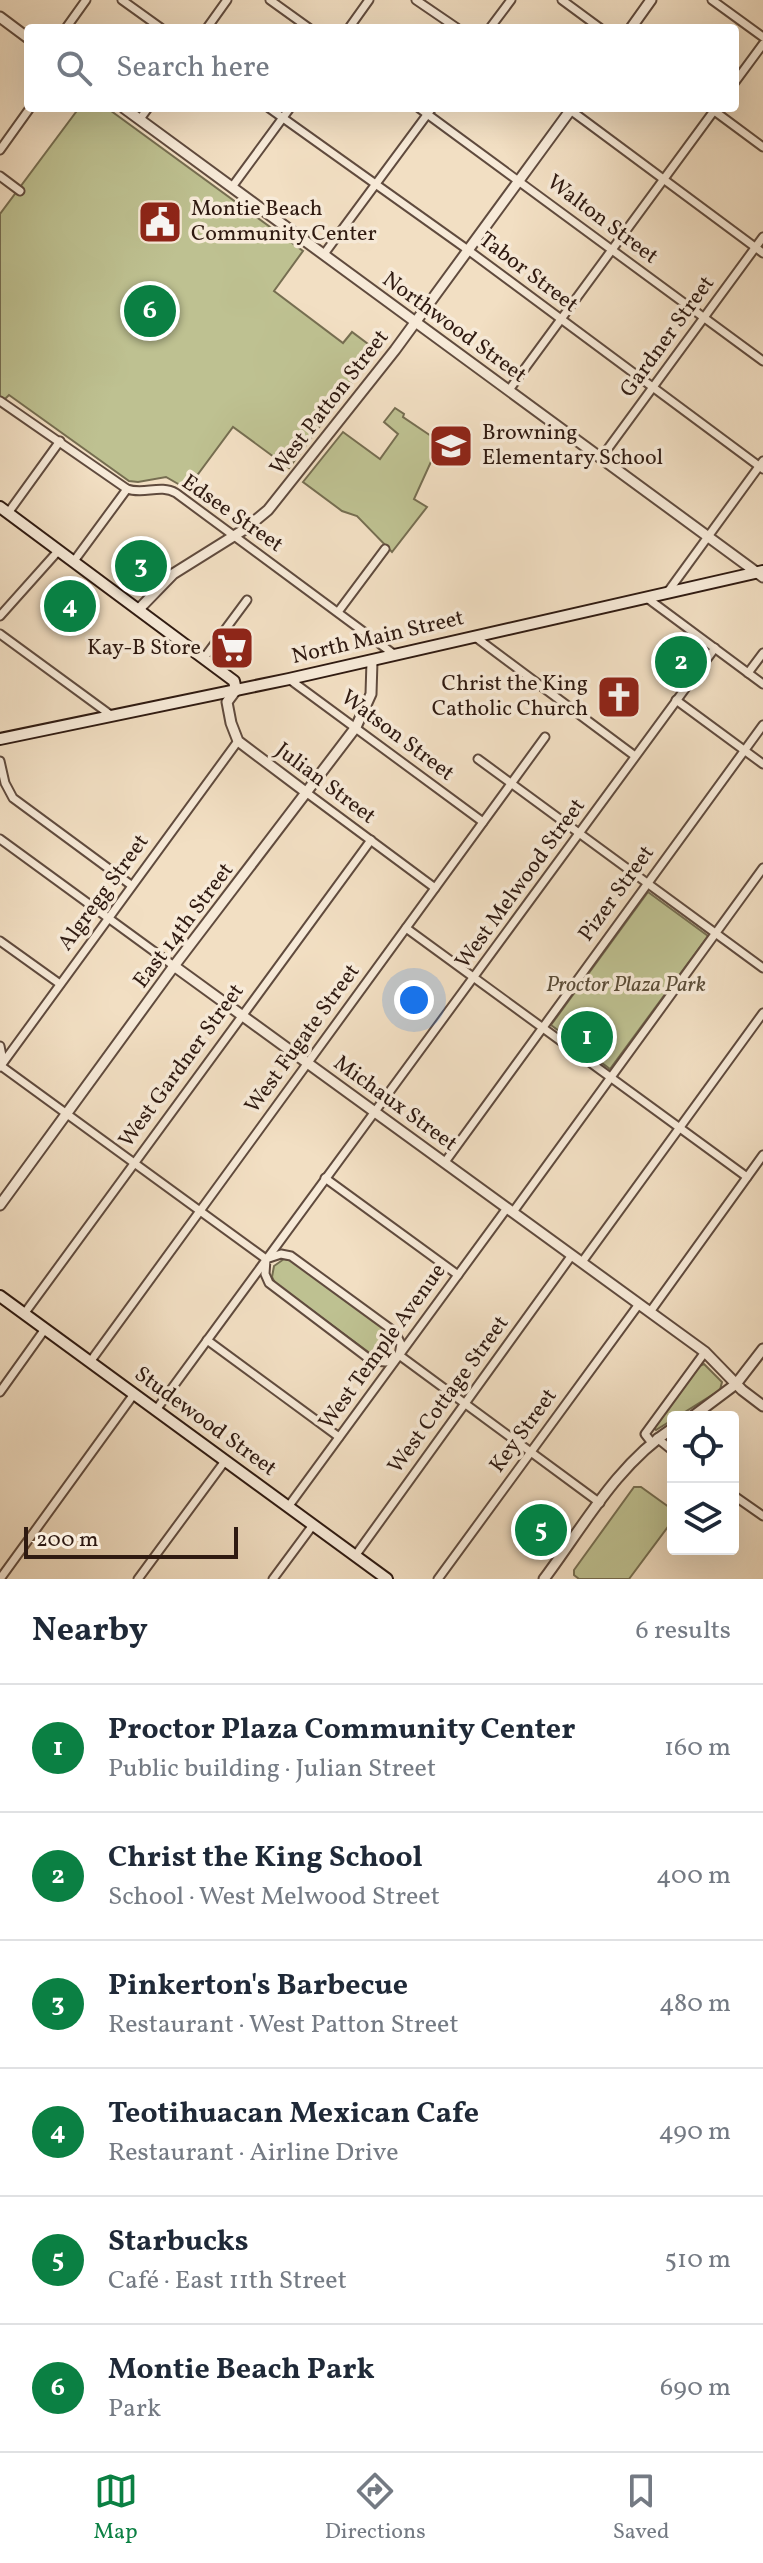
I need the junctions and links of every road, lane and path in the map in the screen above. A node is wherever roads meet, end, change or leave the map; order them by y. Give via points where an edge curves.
1 (86, 0) edge
2 (122, 0) edge
3 (227, 0) edge
4 (270, 0) edge
5 (369, 0) edge
6 (416, 0) edge
7 (511, 0) edge
8 (562, 0) edge
9 (651, 0) edge
10 (712, 0) edge
11 (0, 18) edge
12 (69, 24) edge
13 (155, 24) edge
14 (210, 24) edge
15 (303, 24) edge
16 (352, 24) edge
17 (451, 24) edge
18 (493, 24) edge
19 (595, 24) edge
20 (634, 24) edge
21 (24, 35) edge
22 (763, 37) edge
23 (763, 44) edge
24 (739, 77) edge
25 (27, 112) edge
26 (130, 112) edge
27 (145, 112) edge
28 (274, 112) edge
29 (287, 112) edge
30 (429, 112) edge
31 (431, 112) edge
32 (568, 112) edge
33 (574, 112) edge
34 (711, 112) edge
35 (717, 112) edge
36 (282, 118) junction
37 (140, 119) junction
38 (763, 147) edge
39 (0, 150) edge
40 (0, 176) edge
41 (664, 179) junction
42 (519, 180) junction
43 (376, 184) junction
44 (232, 187) junction
45 (20, 191) dead end
46 (763, 237) edge
47 (755, 248) junction
48 (613, 249) junction
49 (468, 250) junction
50 (763, 253) edge
51 (324, 254) junction
52 (703, 318) junction
53 (561, 319) junction
54 (415, 322) junction
55 (763, 361) edge
56 (652, 388) junction
57 (509, 390) junction
58 (0, 401) edge
59 (60, 441) junction
60 (601, 458) junction
61 (762, 465) edge
62 (127, 489) junction
63 (4, 510) edge
64 (234, 537) junction
65 (707, 537) junction
66 (385, 549) dead end
67 (59, 550) junction
68 (74, 561) junction
69 (761, 573) edge
70 (667, 593) junction
71 (647, 598) junction
72 (247, 600) dead end
73 (139, 609) junction
74 (338, 612) junction
75 (0, 616) edge
76 (0, 634) edge
77 (474, 636) junction
78 (715, 648) junction
79 (763, 653) edge
80 (395, 655) junction
81 (204, 658) junction
82 (372, 661) junction
83 (748, 673) junction
84 (289, 679) junction
85 (763, 684) edge
86 (236, 690) junction
87 (676, 700) junction
88 (112, 716) junction
89 (763, 725) edge
90 (356, 727) junction
91 (545, 737) dead end
92 (0, 739) edge
93 (238, 741) junction
94 (745, 750) junction
95 (635, 756) junction
96 (478, 759) dead end
97 (0, 761) edge
98 (763, 764) edge
99 (512, 783) junction
100 (307, 793) junction
101 (483, 822) junction
102 (579, 833) junction
103 (0, 839) edge
104 (371, 840) junction
105 (763, 868) edge
106 (648, 883) junction
107 (131, 885) junction
108 (435, 888) junction
109 (108, 918) junction
110 (406, 928) junction
111 (716, 933) junction
112 (0, 941) edge
113 (174, 966) junction
114 (763, 968) edge
115 (474, 978) junction
116 (60, 984) junction
117 (763, 1013) edge
118 (242, 1014) junction
119 (542, 1027) junction
120 (0, 1046) edge
121 (308, 1063) junction
122 (0, 1066) edge
123 (611, 1078) junction
124 (375, 1111) junction
125 (66, 1114) junction
126 (680, 1128) junction
127 (763, 1155) edge
128 (134, 1162) junction
129 (445, 1162) junction
130 (747, 1177) junction
131 (325, 1178) junction
132 (0, 1205) edge
133 (201, 1210) junction
134 (510, 1210) junction
135 (572, 1255) junction
136 (266, 1259) junction
137 (582, 1262) junction
138 (458, 1275) junction
139 (0, 1296) edge
140 (639, 1304) junction
141 (650, 1312) junction
142 (24, 1314) junction
143 (45, 1329) junction
144 (207, 1340) junction
145 (763, 1349) edge
146 (705, 1352) junction
147 (399, 1355) junction
148 (90, 1362) junction
149 (736, 1384) junction
150 (0, 1392) edge
151 (134, 1394) junction
152 (465, 1404) junction
153 (763, 1406) edge
154 (156, 1410) junction
155 (700, 1411) edge
156 (667, 1432) edge
157 (339, 1437) junction
158 (654, 1440) junction
159 (667, 1448) edge
160 (531, 1452) junction
161 (225, 1461) junction
162 (739, 1499) edge
163 (600, 1503) junction
164 (288, 1507) junction
165 (763, 1516) edge
166 (313, 1525) junction
167 (355, 1556) junction
168 (1, 1574) edge
169 (545, 1578) edge
170 (138, 1579) edge
171 (273, 1579) edge
172 (387, 1579) edge
173 (438, 1579) edge

1 - 12 street
2 - 13 street
3 - 14 street
4 - 15 street
5 - 16 street
6 - 17 street
7 - 18 street
8 - 19 street
9 - 20 street
10 - 22 street
11 - 21 street
23 - 24 street
25 - 39 street
26 - 37 street, Northwood Street
27 - 37 street
28 - 36 street, Tabor Street
29 - 36 street
30 - 43 street
31 - 42 street, Walton Street
32 - 42 street, West Patton Street
33 - 41 street
34 - 41 street
35 - 38 street
36 - 43 street, Tabor Street
36 - 44 street
37 - 44 street, Northwood Street
40 - 45 street
41 - 47 street
41 - 48 street
42 - 48 street, Walton Street
42 - 49 street, West Patton Street
43 - 49 street, Tabor Street
43 - 51 street
44 - 51 street, Northwood Street
46 - 47 street, Gardner Street
47 - 50 street
47 - 52 street, Gardner Street
48 - 52 street, Walton Street
48 - 53 street
49 - 53 street, Tabor Street
49 - 54 street, West Patton Street
51 - 54 street, Northwood Street
52 - 55 street, Walton Street
52 - 56 street, Gardner Street
53 - 56 street, Tabor Street
53 - 57 street
54 - 57 street, Northwood Street
54 - 64 street, West Patton Street via 283,492
56 - 60 street, Gardner Street
56 - 61 street, Tabor Street
57 - 60 street, Northwood Street
58 - 59 street
59 - 62 street
59 - 63 street
60 - 65 street, Northwood Street
61 - 65 street
62 - 64 street, Edsee Street via 172,490
62 - 68 street
63 - 67 main road
64 - 73 street, West Patton Street via 173,574
64 - 74 street, Edsee Street
65 - 69 street, Northwood Street
65 - 70 street
66 - 74 street
67 - 68 main road
67 - 75 street
68 - 73 main road
69 - 70 main road, North Main Street
70 - 71 main road, North Main Street
71 - 77 main road, North Main Street
71 - 78 street
72 - 81 street
73 - 81 main road
74 - 80 street, Edsee Street
76 - 88 street
77 - 80 main road, North Main Street
77 - 95 street
78 - 83 street
78 - 87 street, West Melwood Street
79 - 83 street
80 - 82 main road, North Main Street
81 - 86 main road via 234,681
82 - 84 main road, North Main Street
82 - 90 street, East 14th Street via 371,694
83 - 85 street
84 - 86 main road, North Main Street
84 - 90 street, Watson Street
86 - 88 main road, North Main Street
86 - 93 street via 227,702
87 - 94 street
87 - 95 street, West Melwood Street
88 - 92 main road, North Main Street
89 - 94 street, Pizer Street
90 - 100 street, East 14th Street
90 - 101 street, Watson Street
91 - 99 street, West Fugate Street
93 - 100 street, Julian Street
93 - 107 street, Algregg Street
94 - 98 street
94 - 106 street, Pizer Street
95 - 102 street, West Melwood Street
96 - 99 street
97 - 107 street via 13,798
99 - 101 street, West Fugate Street
99 - 102 street
100 - 104 street, Julian Street
100 - 113 street, East 14th Street
101 - 108 street, West Fugate Street
102 - 106 street
102 - 115 street, West Melwood Street
103 - 109 street, Michaux Street
104 - 108 street, Julian Street
104 - 118 street, West Gardner Street
105 - 111 street, West Temple Avenue
106 - 111 street
106 - 119 street, Pizer Street
107 - 109 street, Algregg Street
108 - 110 street, West Fugate Street
109 - 113 street, Michaux Street
109 - 116 street, Algregg Street
110 - 115 street
110 - 121 street, West Fugate Street
111 - 114 street
111 - 123 street, West Temple Avenue
112 - 116 street
113 - 118 street, Michaux Street
113 - 125 street, East 14th Street
115 - 119 street
115 - 124 street, West Melwood Street
116 - 122 street, Algregg Street
117 - 126 street
118 - 121 street, Michaux Street
118 - 128 street, West Gardner Street
119 - 123 street
119 - 129 street, Pizer Street
120 - 122 street
121 - 124 street, Michaux Street
121 - 133 street, West Fugate Street
122 - 125 street
123 - 126 street
123 - 134 street, West Temple Avenue
124 - 129 street, Michaux Street
124 - 131 street, West Melwood Street
125 - 128 street
125 - 132 street, East 14th Street
126 - 130 street
126 - 137 street
127 - 130 street
128 - 133 street
128 - 142 street, West Gardner Street
129 - 134 street, Michaux Street
130 - 141 street
131 - 136 street, West Melwood Street
131 - 138 street
133 - 136 street
133 - 148 street, West Fugate Street
134 - 135 street, Michaux Street
134 - 138 street, West Temple Avenue
135 - 137 street, Michaux Street
135 - 152 street, West Cottage Street
136 - 144 street, West Melwood Street
136 - 147 street via 286,1255 395,1332
136 - 147 street via 269,1283 372,1361 386,1362
137 - 140 street, Michaux Street
138 - 147 street, West Temple Avenue
139 - 142 main road, Studewood Street
140 - 141 street, Michaux Street
140 - 160 street, Key Street
141 - 146 street, Michaux Street
142 - 143 main road, Studewood Street
143 - 148 main road, Studewood Street
143 - 150 street
144 - 154 street, West Melwood Street
144 - 157 street
145 - 149 street
146 - 149 street, Michaux Street
146 - 158 street via 645,1434
147 - 152 street
147 - 157 street, West Temple Avenue
148 - 151 main road, Studewood Street
149 - 153 street, Michaux Street
149 - 155 street
151 - 154 main road, Studewood Street
151 - 168 street
152 - 160 street
152 - 167 street, West Cottage Street
154 - 161 main road, Studewood Street
156 - 158 street
157 - 164 street, West Temple Avenue
158 - 159 street
158 - 163 street
160 - 163 street
160 - 173 street, Key Street
161 - 164 main road, Studewood Street
161 - 170 street
162 - 165 street
163 - 169 street
164 - 166 main road, Studewood Street
166 - 167 main road, Studewood Street
166 - 171 street
167 - 172 main road, Studewood Street

